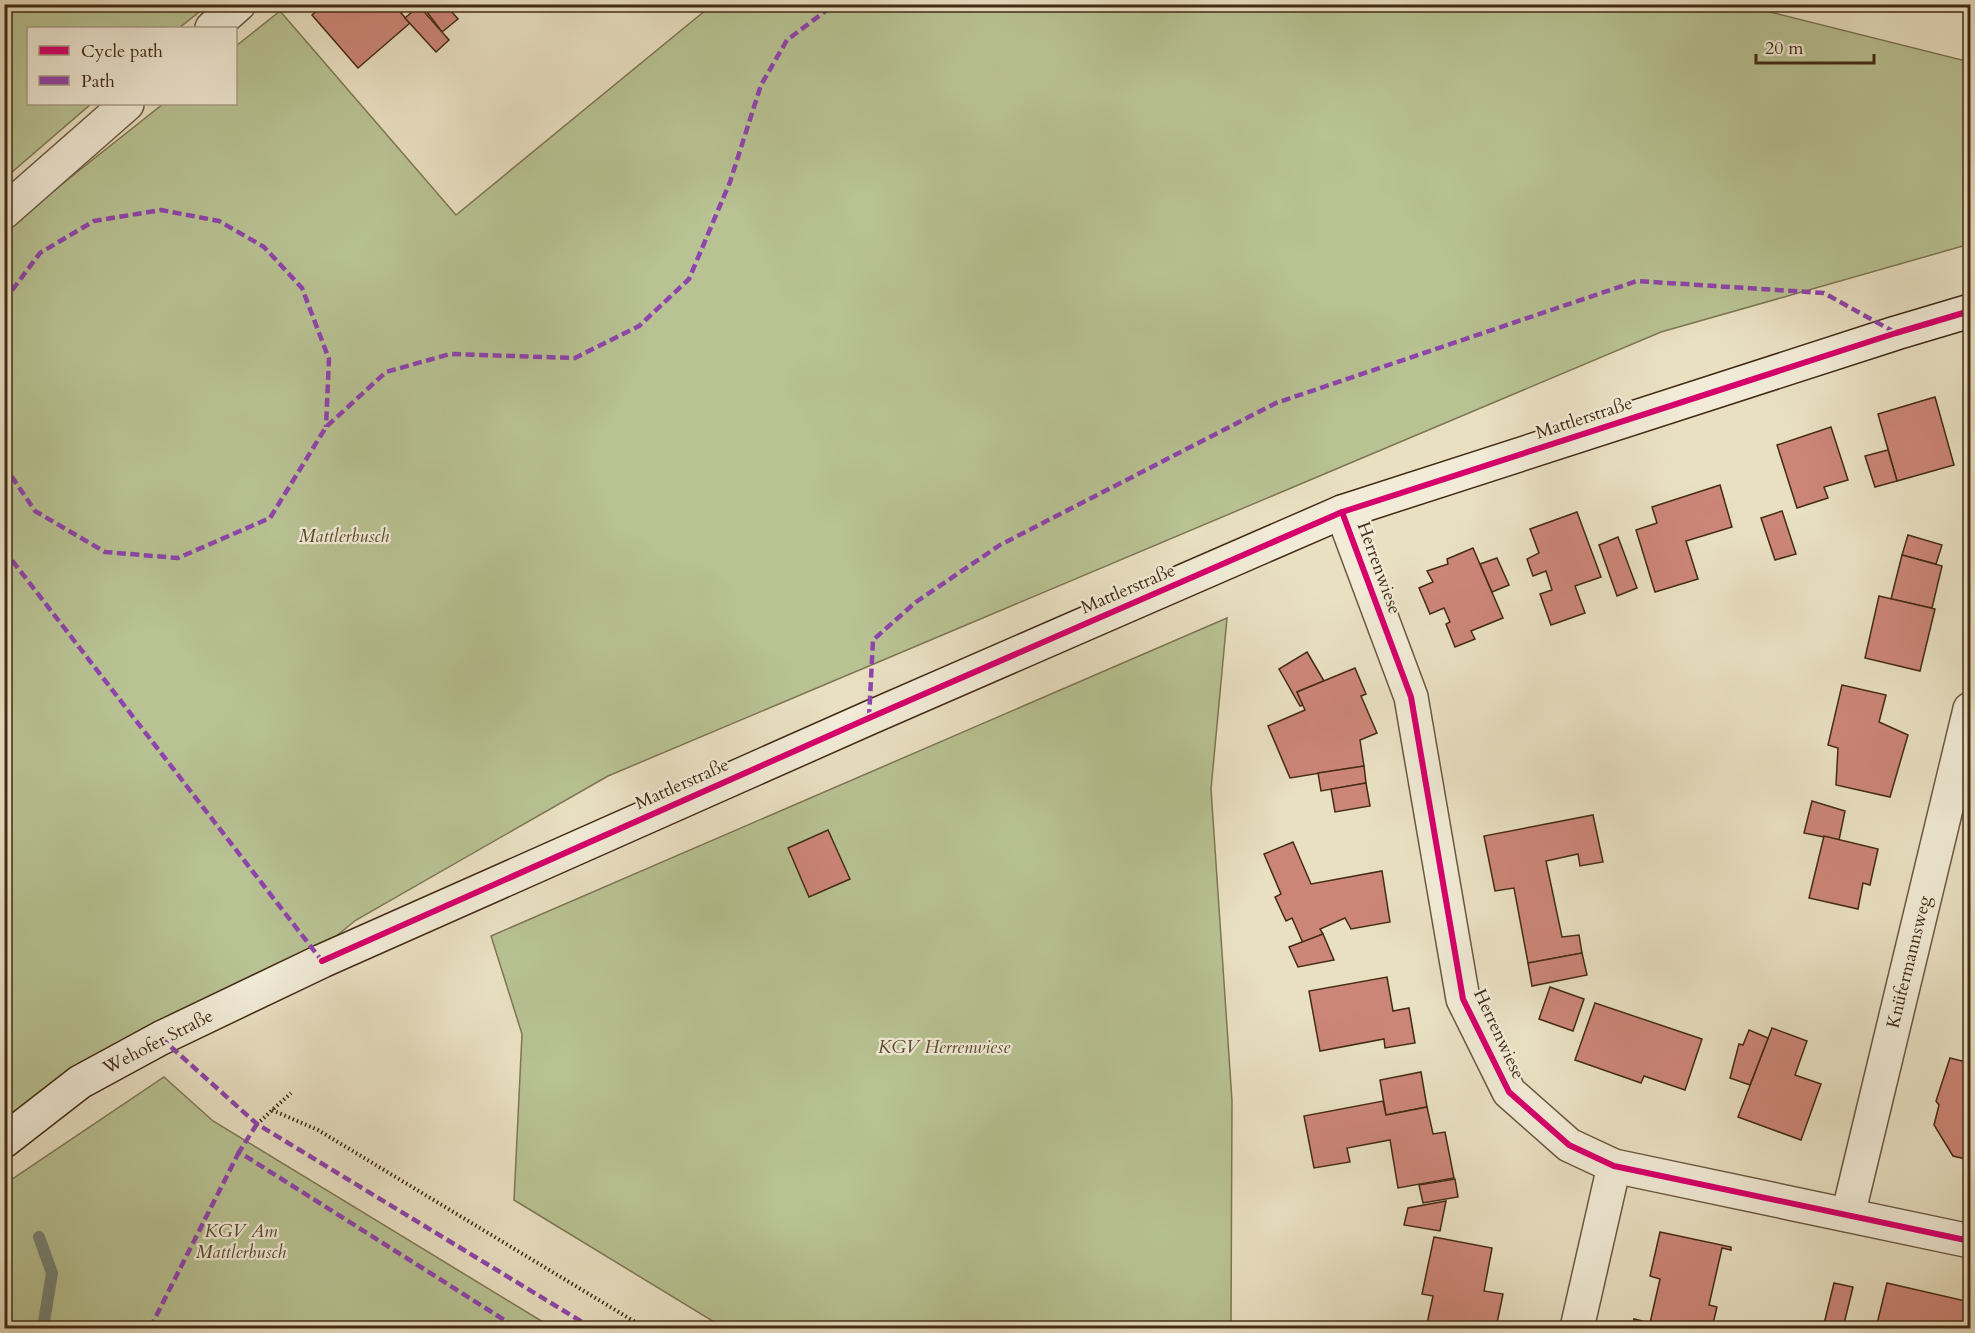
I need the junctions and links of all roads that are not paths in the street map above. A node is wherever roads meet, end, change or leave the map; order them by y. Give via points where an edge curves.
1 (239, 4) edge
2 (213, 27) edge
3 (126, 105) edge
4 (4, 212) edge
5 (1971, 311) edge
6 (1342, 513) junction
7 (1971, 710) edge
8 (322, 961) joint
9 (4, 1141) edge
10 (1614, 1166) junction
11 (1848, 1215) junction
12 (1971, 1241) edge
13 (1577, 1329) edge

1 - 2 street
3 - 4 street
5 - 6 street, Mattlerstraße
6 - 8 street, Mattlerstraße via 847,727
6 - 10 street, Herrenwiese via 1411,697 1463,999 1509,1092 1569,1145
7 - 11 street, Knüfermannsweg
8 - 9 street, Wehofer Straße via 161,1038 80,1082
10 - 11 street, Herrenwiese
10 - 13 street
11 - 12 street, Herrenwiese

